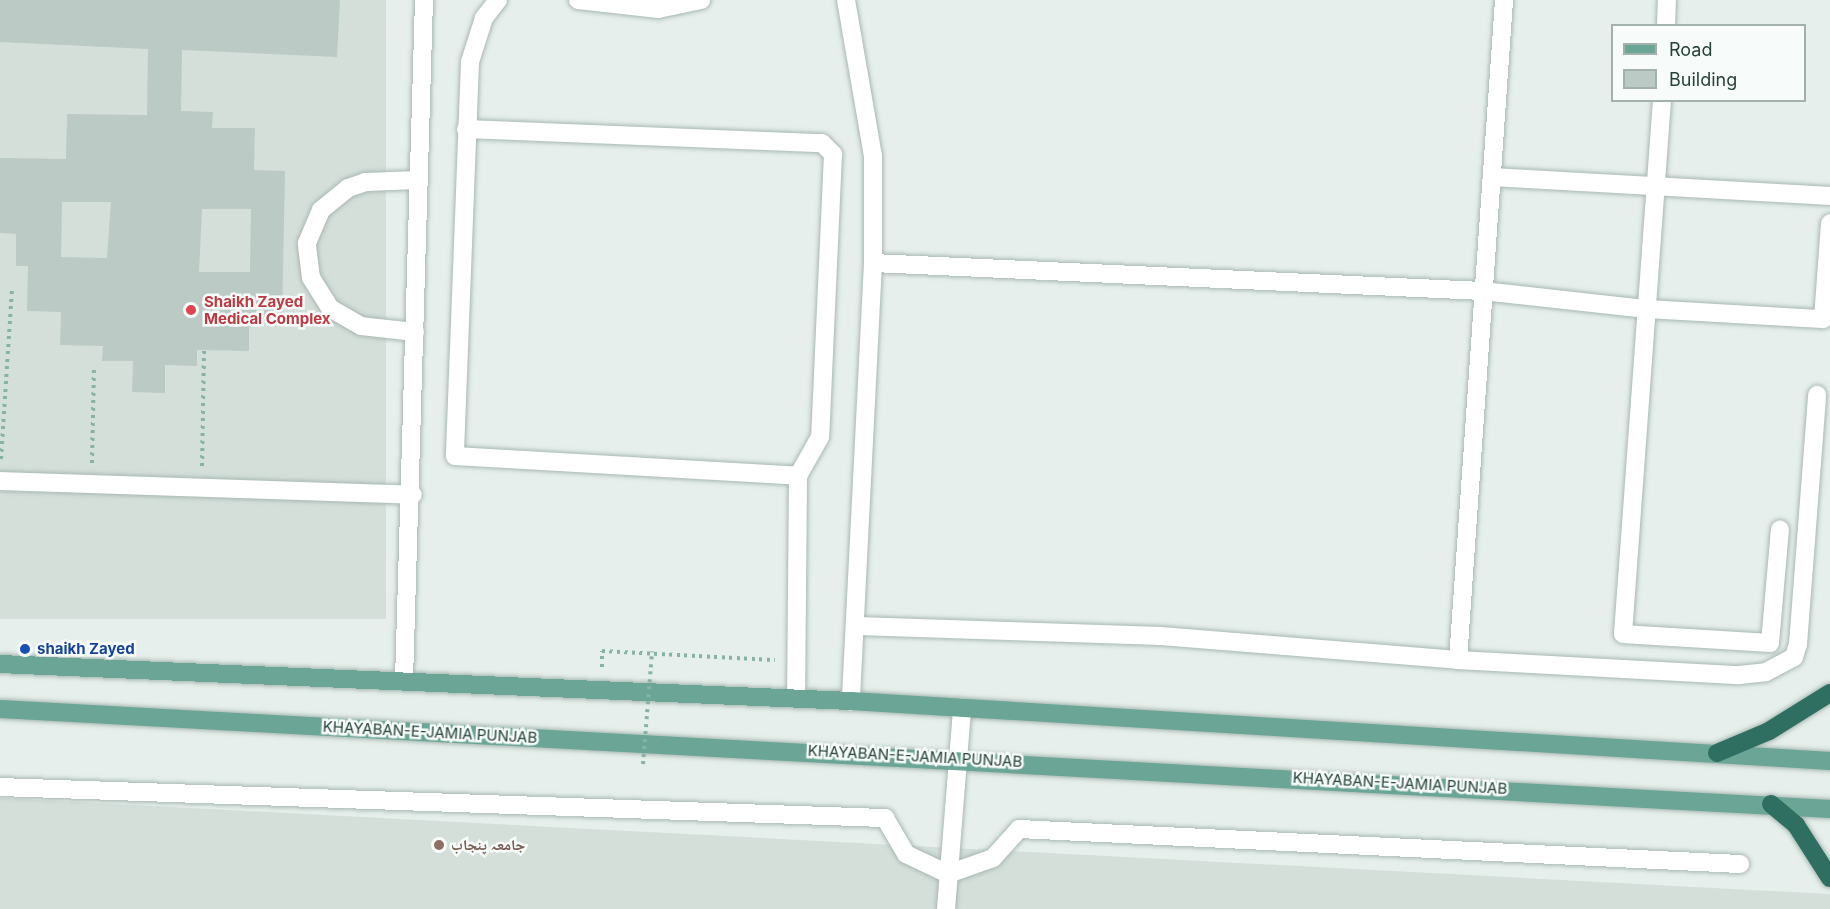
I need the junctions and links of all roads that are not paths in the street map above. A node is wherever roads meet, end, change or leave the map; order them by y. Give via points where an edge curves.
1 (424, 0) edge
2 (498, 0) edge
3 (578, 0) edge
4 (701, 0) edge
5 (846, 0) edge
6 (1504, 0) edge
7 (1667, 0) edge
8 (1666, 24) edge
9 (1662, 102) edge
10 (466, 129) junction
11 (1492, 177) junction
12 (418, 180) junction
13 (1657, 189) junction
14 (1830, 195) edge
15 (1830, 223) edge
16 (873, 263) junction
17 (1483, 291) junction
18 (1647, 309) junction
19 (415, 332) junction
20 (1816, 395) dead end
21 (798, 476) junction
22 (0, 481) edge
23 (413, 495) junction
24 (1780, 529) dead end
25 (857, 626) junction
26 (1458, 660) junction
27 (0, 664) edge
28 (404, 681) junction
29 (1830, 693) edge
30 (796, 699) junction
31 (851, 701) junction
32 (962, 708) junction
33 (0, 710) edge
34 (1717, 753) junction
35 (958, 758) junction
36 (1830, 761) edge
37 (0, 787) edge
38 (1771, 804) junction
39 (1830, 809) edge
40 (1740, 864) dead end
41 (948, 874) junction
42 (1830, 878) edge
43 (946, 909) edge

1 - 12 street
2 - 10 street via 484,18 470,62
3 - 4 street via 658,9
5 - 16 street via 873,156
6 - 11 street
7 - 8 street
9 - 13 street
10 - 21 street via 455,456
10 - 21 street via 822,143 833,154 820,437
11 - 13 street
11 - 17 street
12 - 19 street
12 - 19 street via 365,182 348,188 321,210 307,243 311,279 330,308 361,326
13 - 14 street
13 - 18 street
15 - 18 street via 1823,319
16 - 17 street
16 - 25 street
17 - 18 street
17 - 26 street
18 - 24 street via 1623,634 1770,643
19 - 23 street
20 - 26 street via 1794,657 1766,672 1739,675
21 - 30 street
22 - 23 street
23 - 28 street
25 - 26 street via 1161,636
25 - 31 street
27 - 28 main road
28 - 30 main road
29 - 34 highway via 1769,731
30 - 31 main road
31 - 32 main road
32 - 34 main road
32 - 35 street
33 - 35 main road, KHAYABAN-E-JAMIA PUNJAB
34 - 36 main road
35 - 38 main road, KHAYABAN-E-JAMIA PUNJAB
35 - 41 street
37 - 41 street via 885,818 906,854
38 - 39 main road, KHAYABAN-E-JAMIA PUNJAB
38 - 42 highway via 1796,825
40 - 41 street via 1019,829 993,858
41 - 43 street

